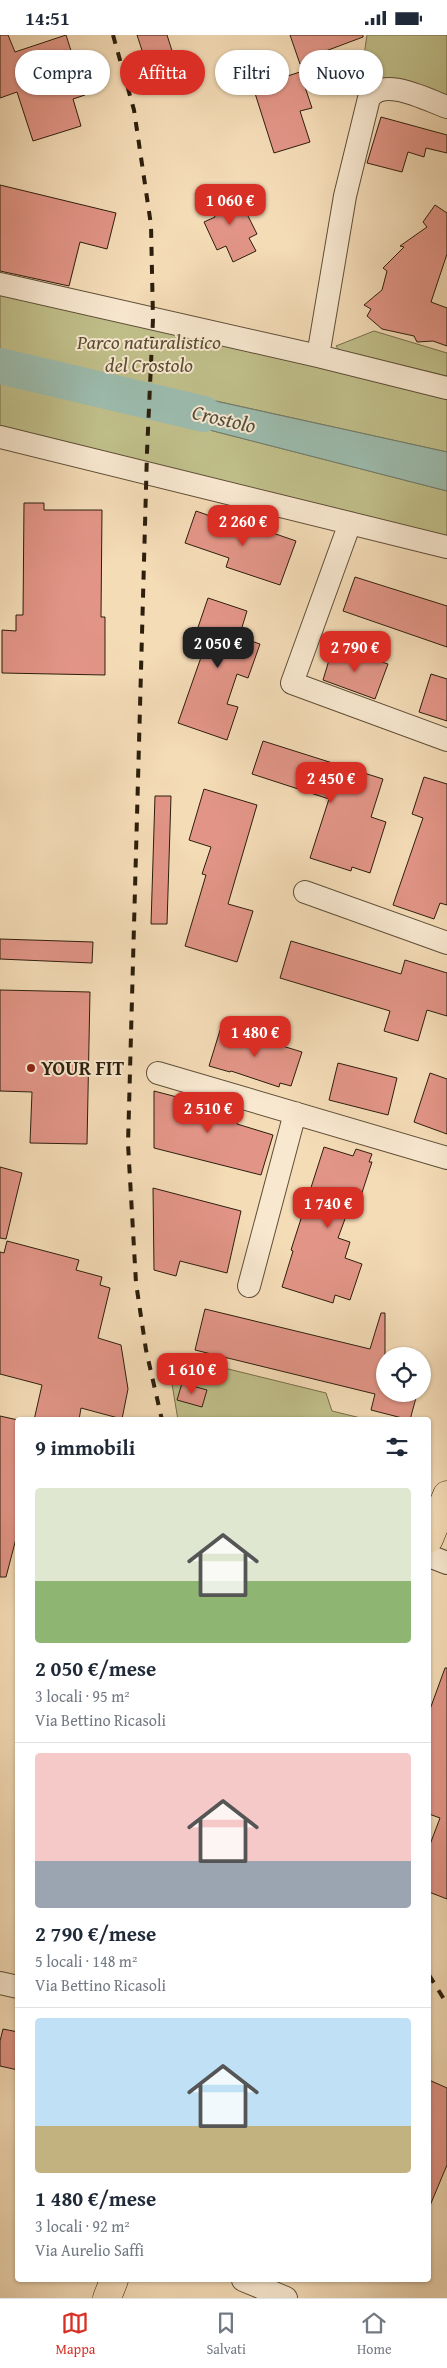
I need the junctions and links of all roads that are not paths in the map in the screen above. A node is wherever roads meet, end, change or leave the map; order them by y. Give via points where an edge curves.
1 (447, 107) edge
2 (0, 284) edge
3 (318, 356) junction
4 (447, 389) edge
5 (0, 438) edge
6 (350, 523) junction
7 (447, 547) edge
8 (447, 740) edge
9 (305, 892) dead end
10 (447, 943) edge
11 (158, 1073) dead end
12 (294, 1113) junction
13 (447, 1158) edge
14 (249, 1286) dead end
15 (447, 1495) edge
16 (431, 1534) edge
17 (431, 1557) edge
18 (447, 1563) edge
19 (0, 1983) edge
20 (15, 1986) edge
21 (113, 2282) edge
22 (248, 2282) edge
23 (107, 2298) edge
24 (286, 2298) edge

1 - 3 street via 390,88 377,91 369,98 345,196
2 - 3 street
3 - 4 street
5 - 6 street
6 - 7 street
6 - 8 street via 292,683
9 - 10 street
11 - 12 street
12 - 13 street
12 - 14 street
15 - 16 main road
17 - 18 street
19 - 20 street
21 - 23 main road
22 - 24 street

